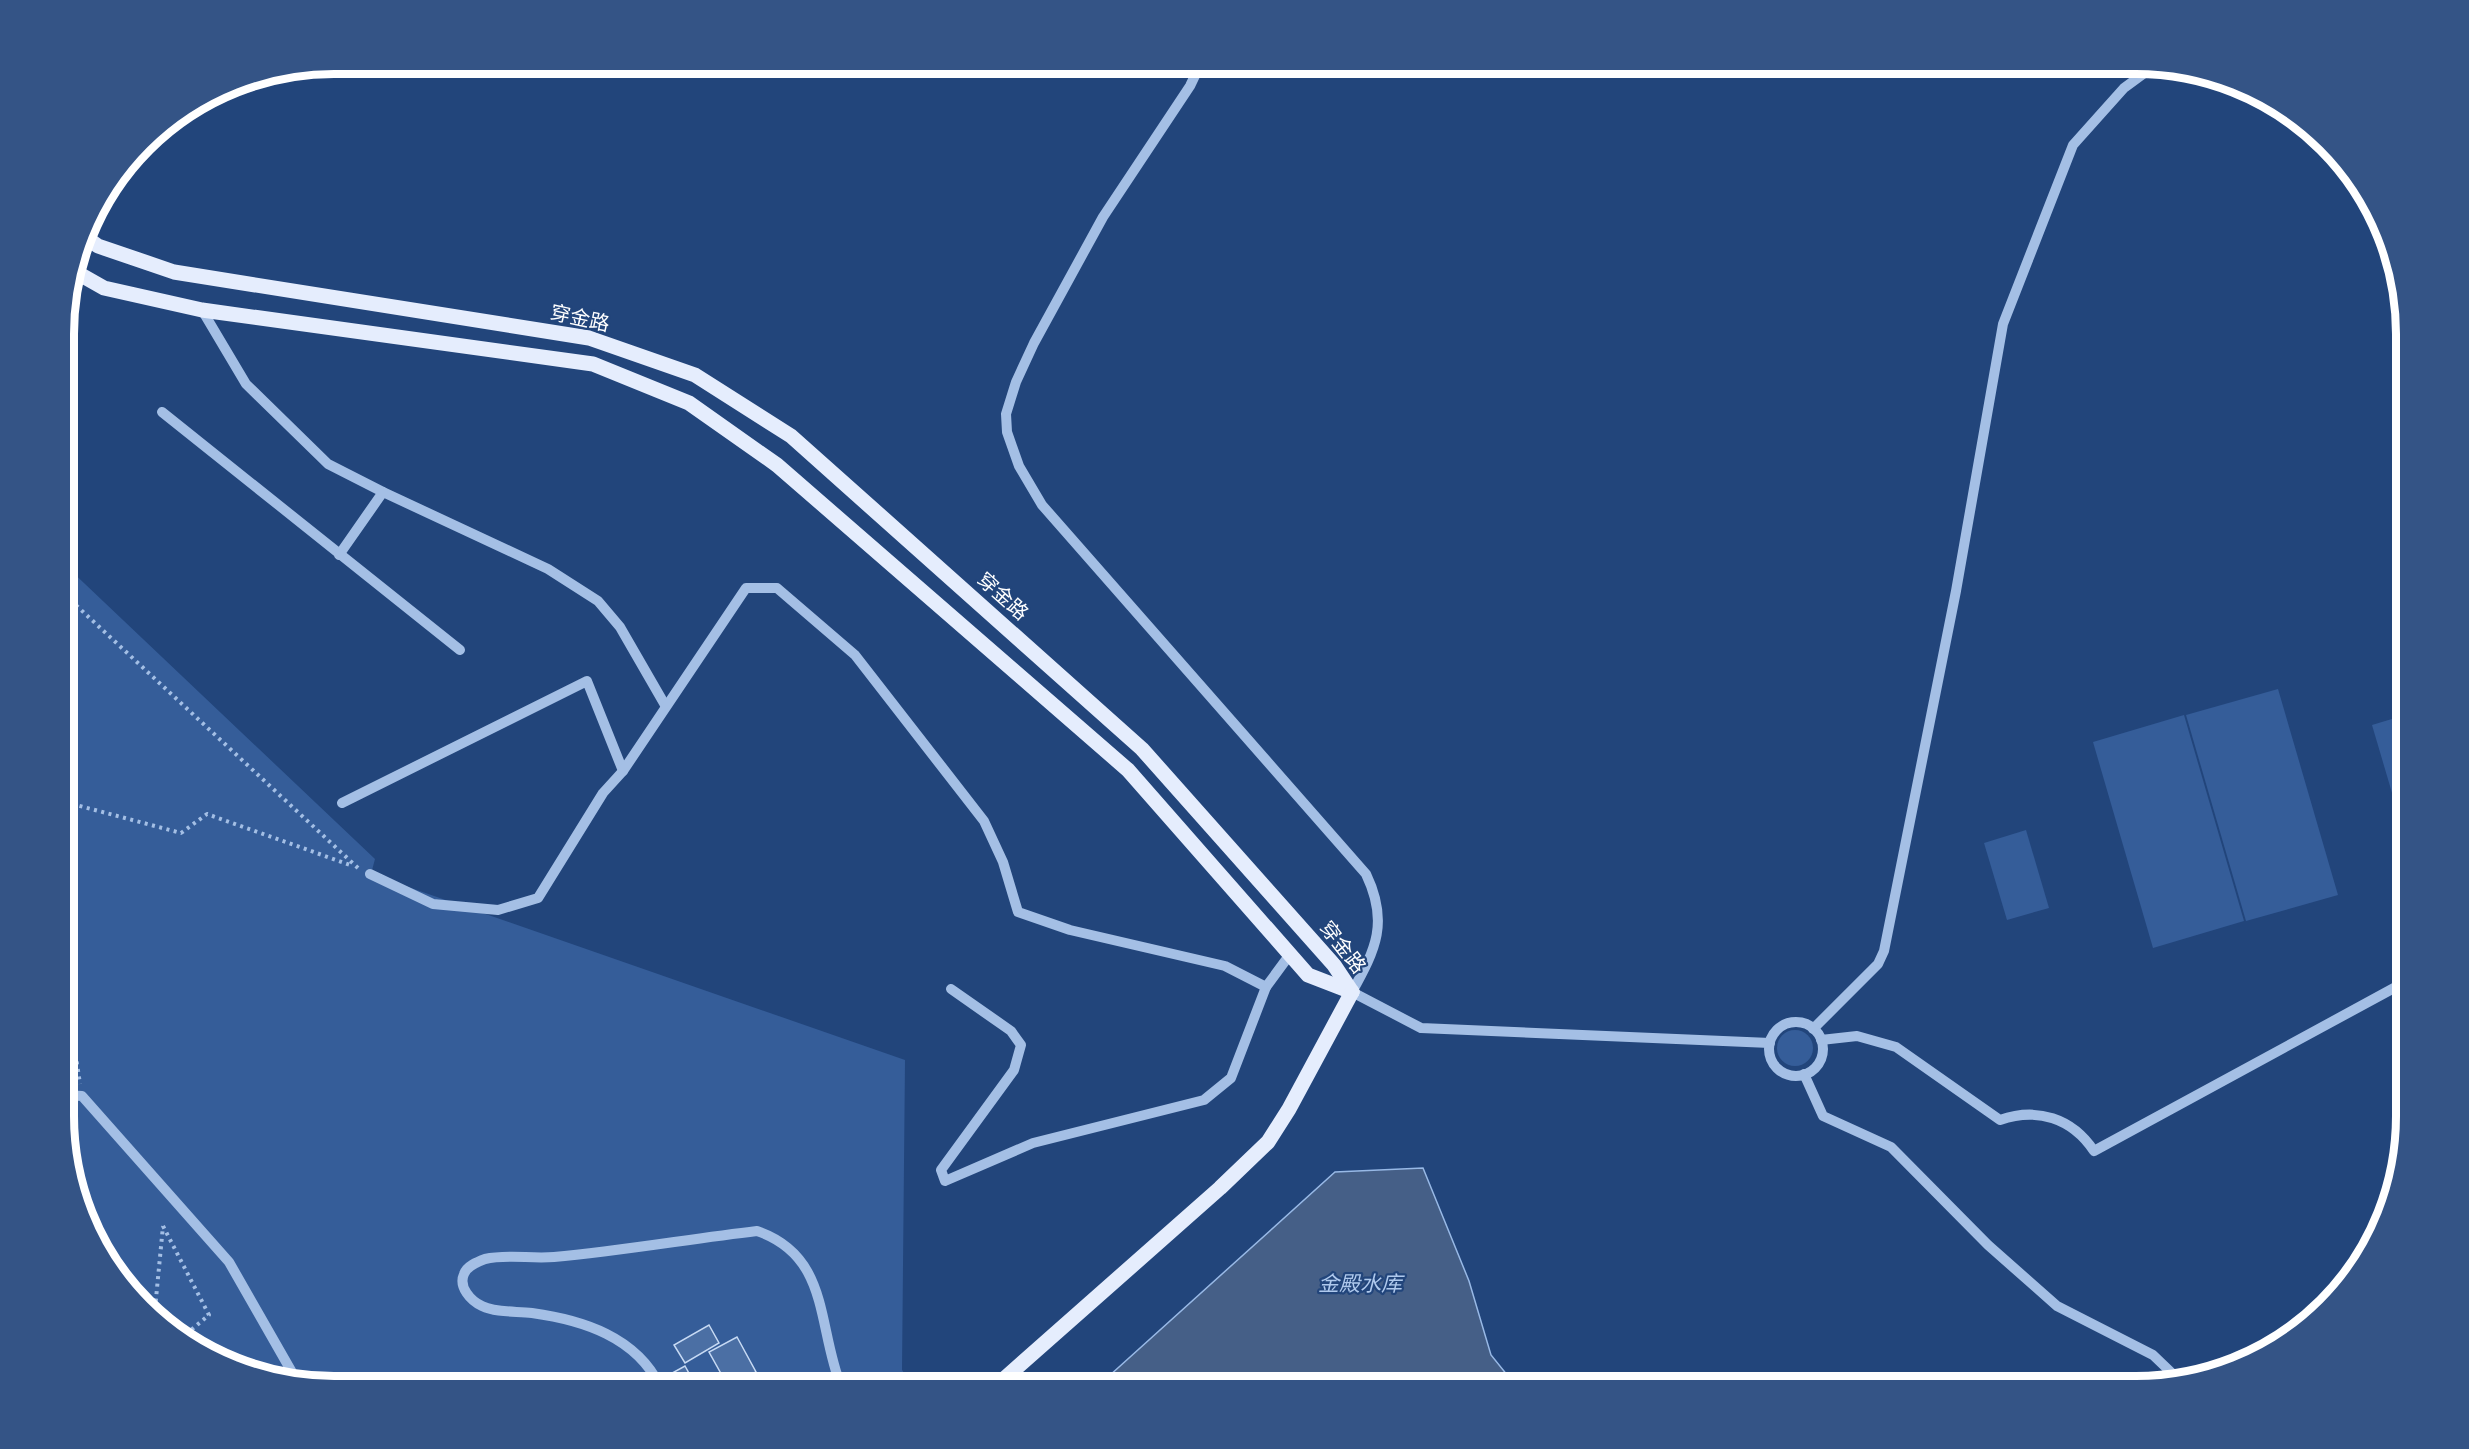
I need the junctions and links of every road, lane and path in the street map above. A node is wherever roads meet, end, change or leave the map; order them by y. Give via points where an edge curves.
1 (1196, 74) edge
2 (2143, 74) edge
3 (91, 241) edge
4 (81, 275) edge
5 (202, 310) junction
6 (162, 412) dead end
7 (383, 492) junction
8 (339, 555) junction
9 (74, 603) edge
10 (460, 650) dead end
11 (666, 705) junction
12 (623, 771) junction
13 (342, 803) dead end
14 (74, 804) edge
15 (356, 867) junction
16 (370, 874) joint
17 (1291, 953) junction
18 (1266, 987) junction
19 (2396, 987) edge
20 (951, 989) dead end
21 (1352, 992) junction
22 (1814, 1029) junction
23 (1821, 1040) junction
24 (74, 1043) edge
25 (1770, 1043) junction
26 (1804, 1074) junction
27 (74, 1096) edge
28 (82, 1096) junction
29 (155, 1304) edge
30 (189, 1332) edge
31 (292, 1372) edge
32 (2171, 1373) edge
33 (655, 1376) edge
34 (837, 1376) edge
35 (1007, 1376) edge

1 - 21 street via 1103,217 1034,343 1006,414 1007,432 1019,466 1042,505 1366,874 1377,897 1379,933
2 - 22 street via 2124,88 2073,145 2003,324 1956,591 1884,951 1878,964
3 - 21 main road, 穿金路 via 174,272 589,338 695,375 791,436 1142,749 1334,965
4 - 5 main road, 穿金路 via 104,288
5 - 7 street via 246,384 328,464
5 - 17 main road, 穿金路 via 593,364 689,403 777,465 1128,770
6 - 8 street
7 - 8 street
7 - 11 street via 548,568 598,601 620,627
8 - 10 street
9 - 15 path
11 - 12 street
11 - 18 street via 746,588 777,588 855,655 984,821 1003,862 1018,912 1070,930 1225,966
12 - 13 street via 587,681
12 - 16 street via 603,793 538,898 498,910 433,904
14 - 15 path via 181,833 207,814
15 - 16 path
17 - 18 street
17 - 21 main road, 穿金路 via 1308,975
18 - 20 street via 1231,1078 1204,1100 1033,1143 945,1181 941,1170 1014,1070 1021,1045 1011,1031
19 - 23 street via 2094,1151 2077,1130 2053,1117 2026,1114 2000,1120 1896,1047 1857,1036
21 - 25 street via 1421,1028
21 - 35 main road via 1268,1142
22 - 23 street
22 - 25 street via 1801,1022 1783,1024
23 - 26 street via 1821,1059
24 - 28 path
25 - 26 street via 1770,1057 1781,1071
26 - 32 street via 1823,1116 1891,1147 1988,1245 2057,1306 2153,1355
27 - 28 street
28 - 31 street via 229,1262
29 - 30 path via 164,1226 209,1315
33 - 34 street via 625,1343 599,1330 564,1318 482,1307 467,1294 462,1285 463,1275 469,1267 487,1259 553,1257 757,1231 776,1237 794,1251 807,1270 816,1289

